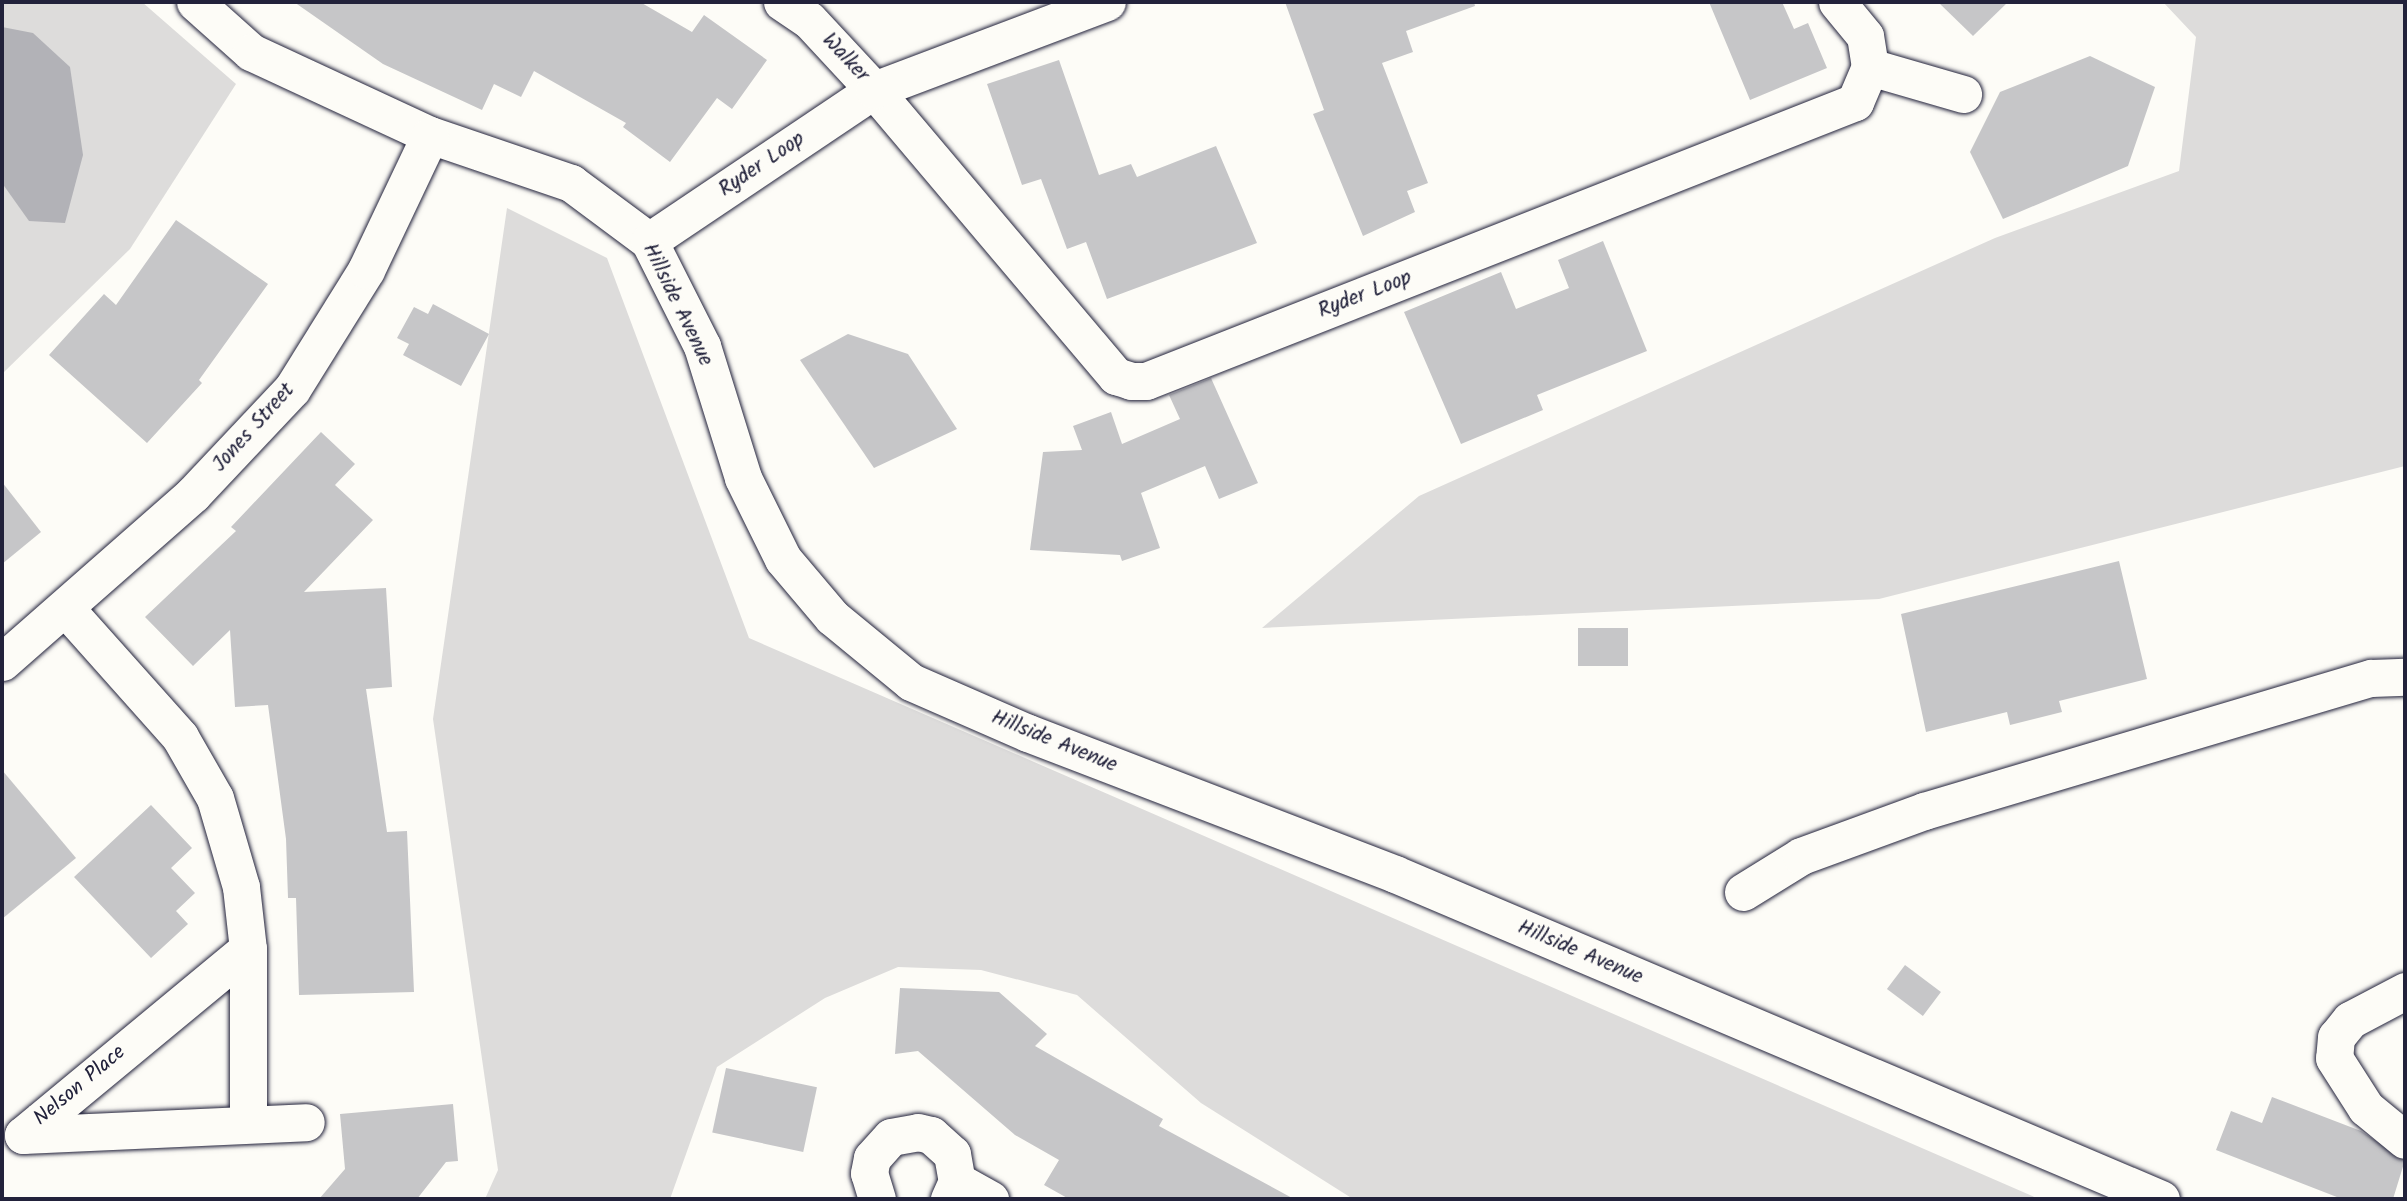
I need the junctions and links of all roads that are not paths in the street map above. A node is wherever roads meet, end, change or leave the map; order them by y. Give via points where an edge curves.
1 (195, 2) edge
2 (782, 2) edge
3 (1107, 2) edge
4 (1837, 2) edge
5 (1870, 67) junction
6 (874, 90) junction
7 (1963, 94) dead end
8 (430, 135) junction
9 (649, 241) junction
10 (67, 610) junction
11 (2, 662) edge
12 (2405, 677) edge
13 (1743, 891) dead end
14 (248, 949) junction
15 (2405, 991) edge
16 (306, 1122) dead end
17 (248, 1124) junction
18 (2405, 1140) edge
19 (953, 1190) edge
20 (877, 1199) edge
21 (990, 1199) edge
22 (2161, 1199) edge

1 - 8 street, Hillside Avenue via 251,52
2 - 6 street, Walker via 809,20
3 - 6 street, Ryder Loop
4 - 5 street via 1865,36
5 - 6 street, Ryder Loop via 1855,102 1146,381 1116,376
5 - 7 street
6 - 9 street, Ryder Loop
8 - 9 street, Hillside Avenue via 570,183
8 - 10 street, Jones Street via 366,270 292,389 193,494
9 - 22 street, Hillside Avenue via 702,346 743,478 783,559 832,617 911,682 1028,733 1395,874
10 - 11 street, Jones Street
10 - 14 street via 180,737 215,798 241,887
12 - 13 street via 2371,678 1924,811 1801,856
14 - 17 street
14 - 17 street, Nelson Place via 23,1135
15 - 18 street via 2350,1020 2336,1037 2334,1058 2366,1108
16 - 17 street, Nelson Place
19 - 20 street via 952,1154 943,1143 931,1135 904,1132 872,1158 869,1172
19 - 21 street

